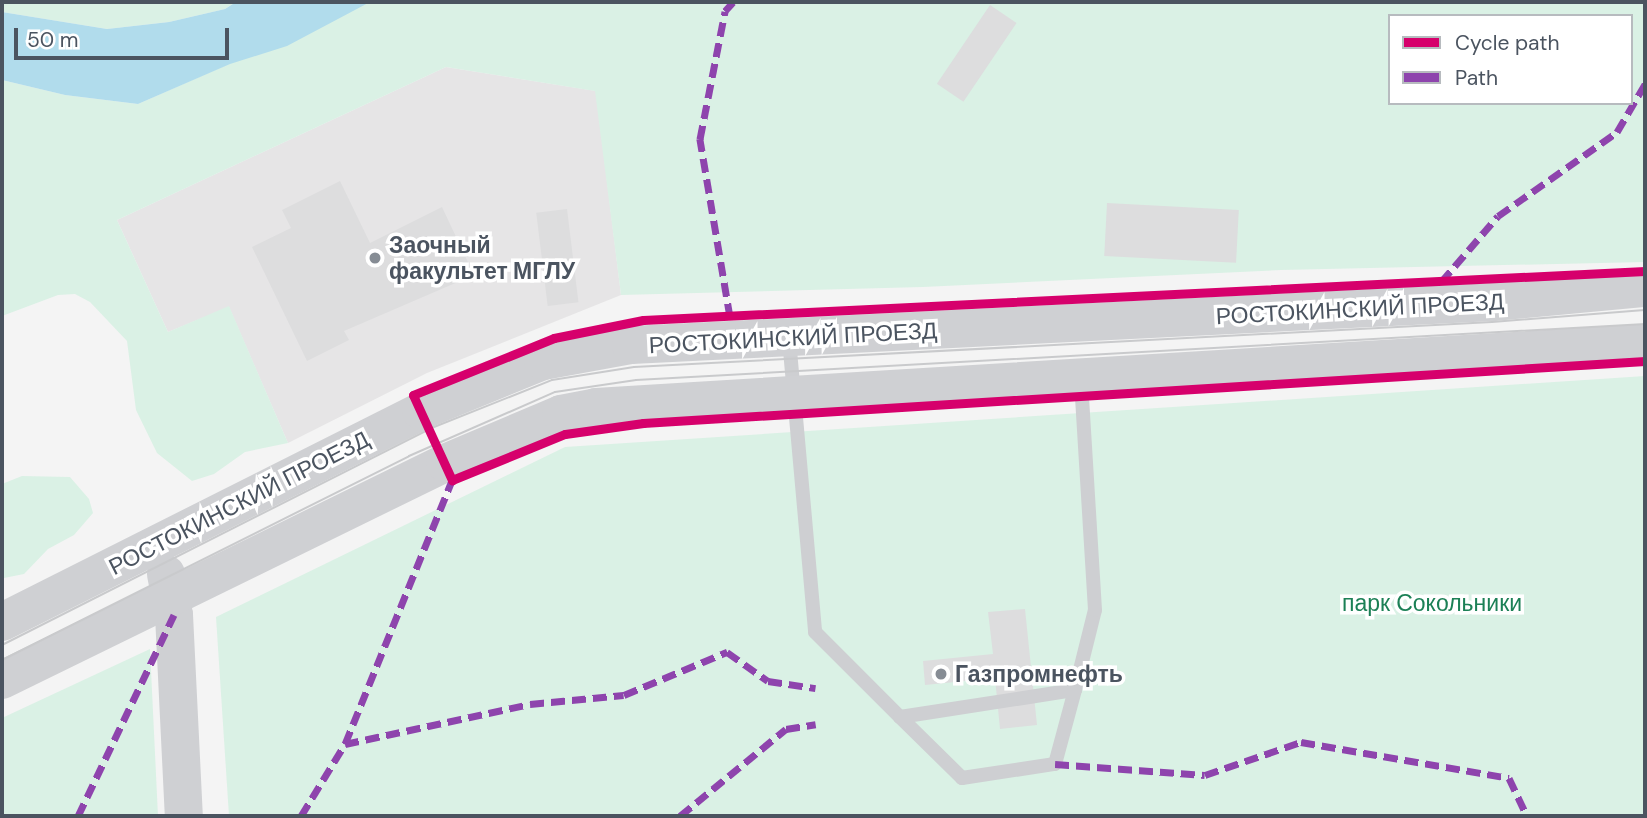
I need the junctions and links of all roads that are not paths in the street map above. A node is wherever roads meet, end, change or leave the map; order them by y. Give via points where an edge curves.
1 (1645, 288) edge
2 (789, 339) junction
3 (1645, 343) edge
4 (1081, 380) junction
5 (792, 395) junction
6 (160, 544) junction
7 (170, 598) junction
8 (2, 622) edge
9 (2, 680) edge
10 (1075, 691) junction
11 (900, 717) junction
12 (184, 816) edge

1 - 2 main road, РОСТОКИНСКИЙ ПРОЕЗД via 1493,302
2 - 5 lane
2 - 6 main road, РОСТОКИНСКИЙ ПРОЕЗД via 631,345 532,365 421,411
3 - 4 main road
4 - 5 main road
4 - 10 lane via 1095,610
5 - 7 main road via 641,402 561,414 445,463
5 - 11 lane via 815,632
6 - 7 main road
6 - 8 main road, РОСТОКИНСКИЙ ПРОЕЗД
7 - 9 main road
7 - 12 main road
10 - 11 lane
10 - 11 lane via 1055,764 989,774 962,778

